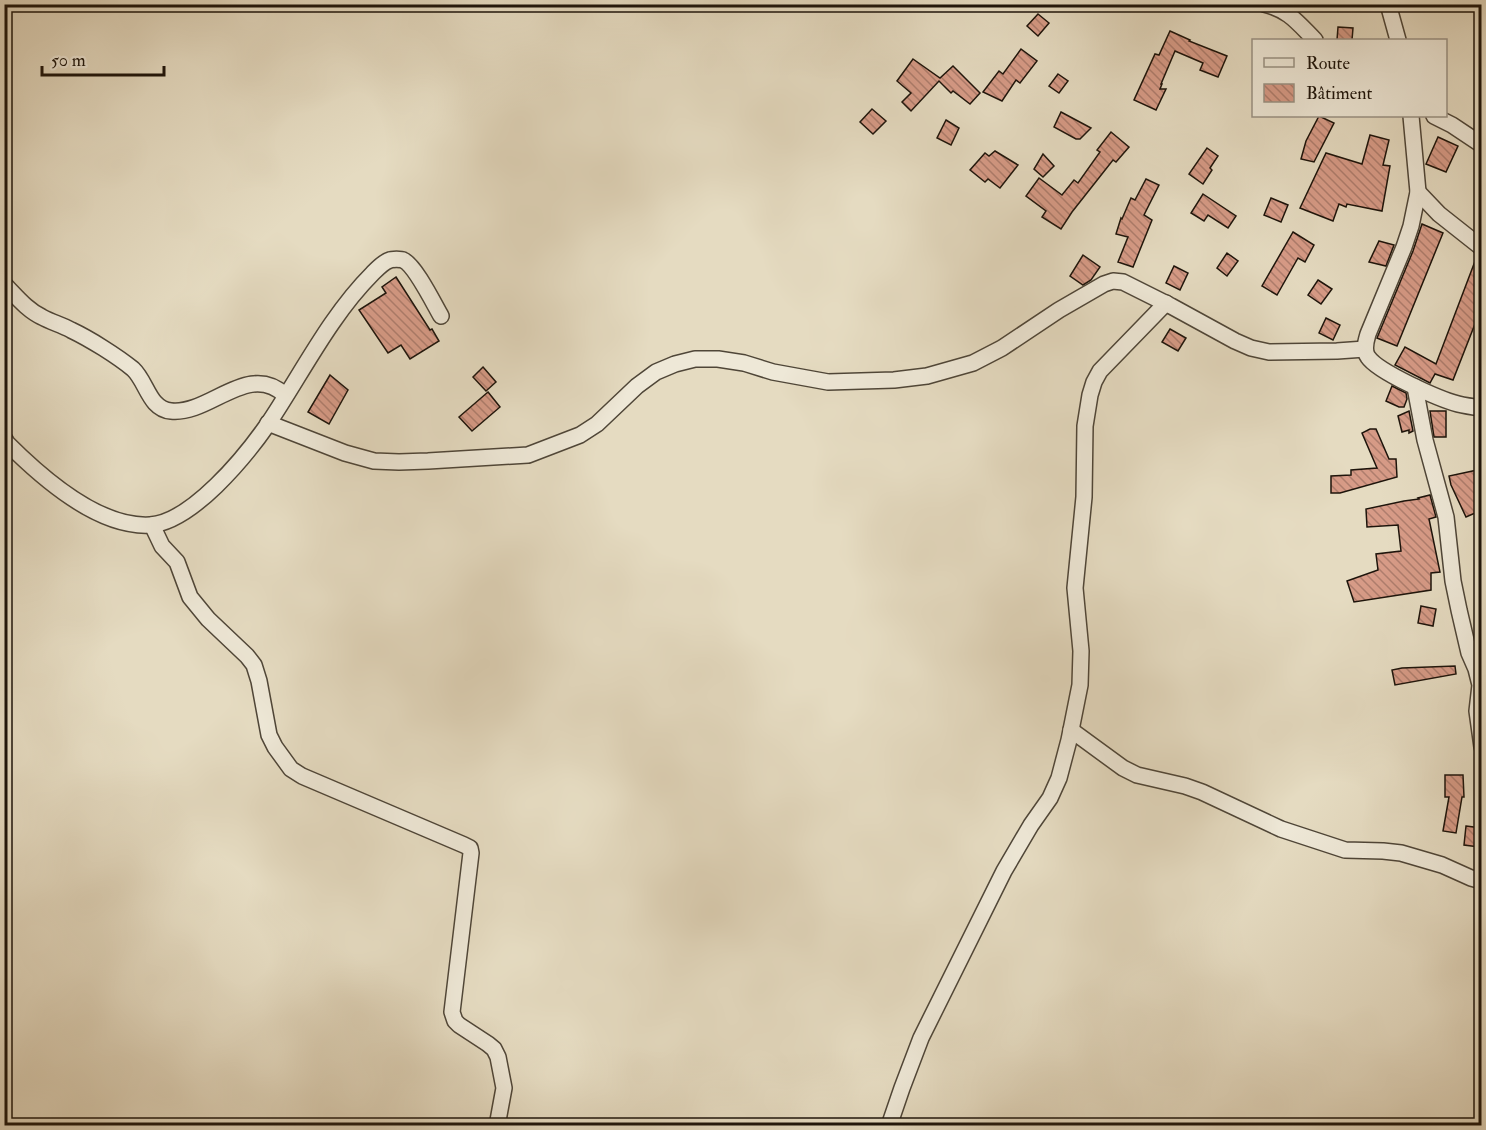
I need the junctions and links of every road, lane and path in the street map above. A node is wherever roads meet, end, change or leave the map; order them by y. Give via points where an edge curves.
1 (1264, 4) edge
2 (1388, 4) edge
3 (1314, 39) edge
4 (1398, 39) edge
5 (1411, 117) edge
6 (1436, 117) edge
7 (1482, 145) edge
8 (1418, 192) junction
9 (1482, 248) edge
10 (4, 284) edge
11 (1166, 303) junction
12 (441, 316) dead end
13 (1365, 349) junction
14 (1415, 387) junction
15 (285, 395) junction
16 (1482, 408) edge
17 (268, 423) junction
18 (4, 438) edge
19 (152, 525) junction
20 (1071, 730) junction
21 (1482, 747) edge
22 (1482, 881) edge
23 (497, 1125) edge
24 (889, 1125) edge

1 - 3 street via 1290,15
2 - 4 street
5 - 8 street
6 - 7 street
8 - 9 street
8 - 13 street via 1404,247
10 - 15 street via 42,318 89,339 132,368 154,402 165,410 194,409 239,387 262,383 277,387
11 - 13 street via 1251,348 1269,352
11 - 17 street via 1113,281 974,363 894,380 828,382 744,363 695,359 657,372 580,435 528,454 374,461
11 - 20 street via 1100,371 1090,394 1075,588 1080,685
12 - 15 street via 414,269 403,260 391,260 363,283
13 - 14 street via 1379,366
14 - 16 street via 1459,405
14 - 21 street via 1446,518 1459,610 1480,685
15 - 17 street
17 - 19 street via 229,473 199,501 173,519
18 - 19 street via 32,468 89,509 136,525
19 - 23 street via 162,546 177,562 190,597 254,665 269,735 291,769 470,848 452,1012 459,1025 488,1044 498,1057 504,1088
20 - 22 street via 1137,775 1202,792 1281,829 1345,850 1401,854
20 - 24 street via 1050,798 1004,871 931,1017

